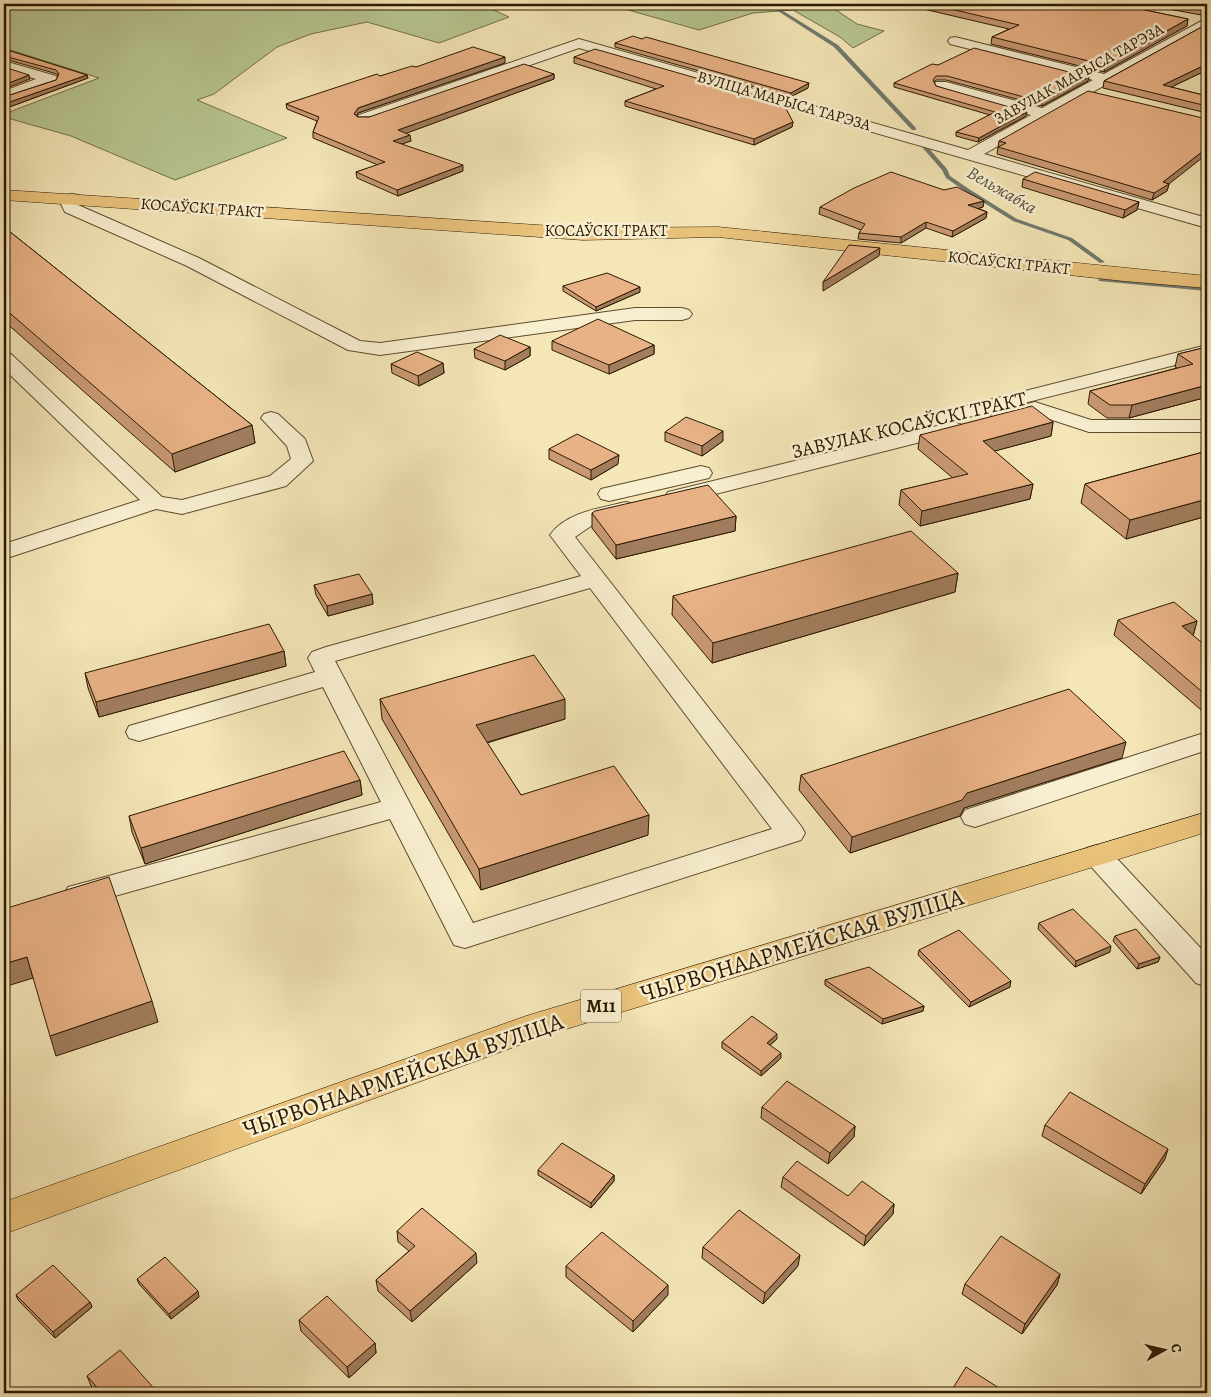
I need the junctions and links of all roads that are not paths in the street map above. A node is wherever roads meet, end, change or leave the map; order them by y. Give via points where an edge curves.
1 (1186, 20) edge
2 (1206, 23) edge
3 (955, 41) dead end
4 (4, 65) edge
5 (1106, 79) junction
6 (940, 85) edge
7 (1086, 91) junction
8 (1104, 95) edge
9 (4, 96) edge
10 (1045, 114) junction
11 (364, 118) edge
12 (972, 154) junction
13 (4, 195) edge
14 (72, 199) junction
15 (1207, 224) edge
16 (1207, 282) edge
17 (682, 314) dead end
18 (1207, 351) edge
19 (4, 358) edge
20 (271, 418) dead end
21 (1207, 426) edge
22 (609, 494) dead end
23 (155, 502) junction
24 (4, 552) edge
25 (596, 579) junction
26 (330, 676) junction
27 (139, 732) dead end
28 (1207, 741) edge
29 (397, 807) junction
30 (975, 817) dead end
31 (1207, 822) edge
32 (1096, 855) junction
33 (51, 902) edge
34 (1207, 975) edge
35 (4, 1218) edge

1 - 2 street
2 - 5 street, ЗАВУЛАК МАРЫСА ТАРЭЗА
3 - 5 street
4 - 9 street via 51,79
5 - 7 street, ЗАВУЛАК МАРЫСА ТАРЭЗА
6 - 10 street
7 - 8 street
7 - 10 street, ЗАВУЛАК МАРЫСА ТАРЭЗА
10 - 12 street, ЗАВУЛАК МАРЫСА ТАРЭЗА
11 - 12 street, ВУЛІЦА МАРЫСА ТАРЭЗА via 579,43
12 - 15 street, ВУЛІЦА МАРЫСА ТАРЭЗА
13 - 14 main road, КОСАЎСКІ ТРАКТ
14 - 16 main road, КОСАЎСКІ ТРАКТ via 583,234 736,233 1124,276
14 - 17 street via 69,204 72,208 193,262 355,346 380,349 635,314
18 - 22 street, ЗАВУЛАК КОСАЎСКІ ТРАКТ via 983,408
19 - 23 street
20 - 23 street via 297,444 302,461 278,481 182,507
21 - 25 street via 1089,426 1035,408 827,458 586,519 562,535
23 - 24 street
25 - 26 street via 335,652 321,658
25 - 29 street via 791,833 465,937
26 - 27 street
26 - 29 street
28 - 30 street
29 - 33 street
31 - 32 main road, ЧЫРВОНААРМЕЙСКАЯ ВУЛІЦА / М11
32 - 34 street
32 - 35 main road, ЧЫРВОНААРМЕЙСКАЯ ВУЛІЦА / М11 via 538,1025

